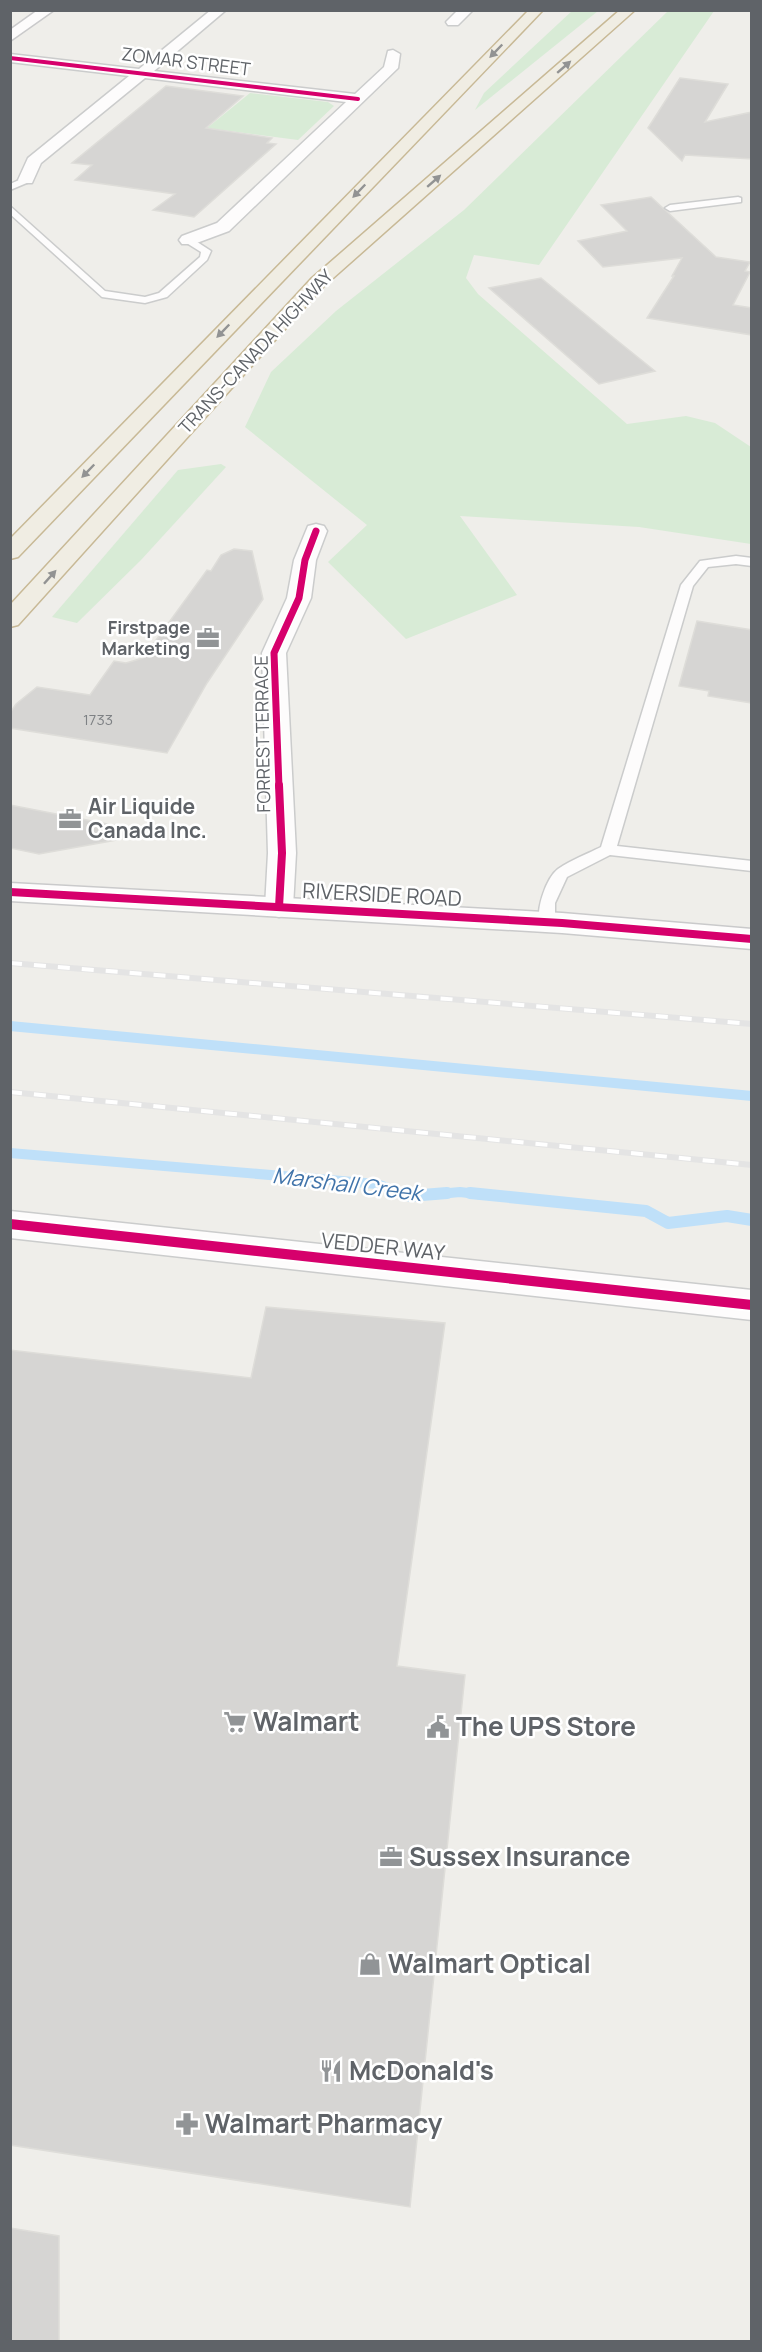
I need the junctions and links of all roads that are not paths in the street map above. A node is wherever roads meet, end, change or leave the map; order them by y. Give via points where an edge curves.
1 (48, 10) edge
2 (220, 10) edge
3 (467, 10) edge
4 (537, 10) edge
5 (629, 10) edge
6 (453, 22) dead end
7 (10, 37) edge
8 (393, 54) dead end
9 (10, 58) edge
10 (142, 73) junction
11 (358, 99) junction
12 (26, 180) joint
13 (10, 187) edge
14 (738, 200) dead end
15 (670, 208) dead end
16 (10, 210) edge
17 (189, 240) joint
18 (316, 531) dead end
19 (10, 552) edge
20 (752, 562) edge
21 (10, 620) edge
22 (608, 850) junction
23 (752, 866) edge
24 (10, 891) edge
25 (279, 907) junction
26 (547, 923) junction
27 (752, 939) edge
28 (10, 1224) edge
29 (752, 1305) edge

1 - 7 street
2 - 10 street
3 - 6 street
4 -> 19 highway, TRANS-CANADA HIGHWAY
21 -> 5 highway, TRANS-CANADA HIGHWAY via 317,283
8 - 11 street via 391,68
9 - 10 street, ZOMAR STREET
10 - 11 street, ZOMAR STREET
10 - 12 street via 34,161
11 - 17 street via 223,227
12 - 13 lane
14 - 15 lane
16 - 17 lane via 102,294 145,300 163,296 204,258 206,251
18 - 25 street, FORREST TERRACE via 305,560 299,598 274,653 282,853
20 - 22 lane via 704,564 687,585
22 - 23 lane
22 - 26 lane via 561,874 547,903
24 - 25 street, RIVERSIDE ROAD
25 - 26 street, RIVERSIDE ROAD
26 - 27 street, RIVERSIDE ROAD
28 - 29 street, VEDDER WAY

